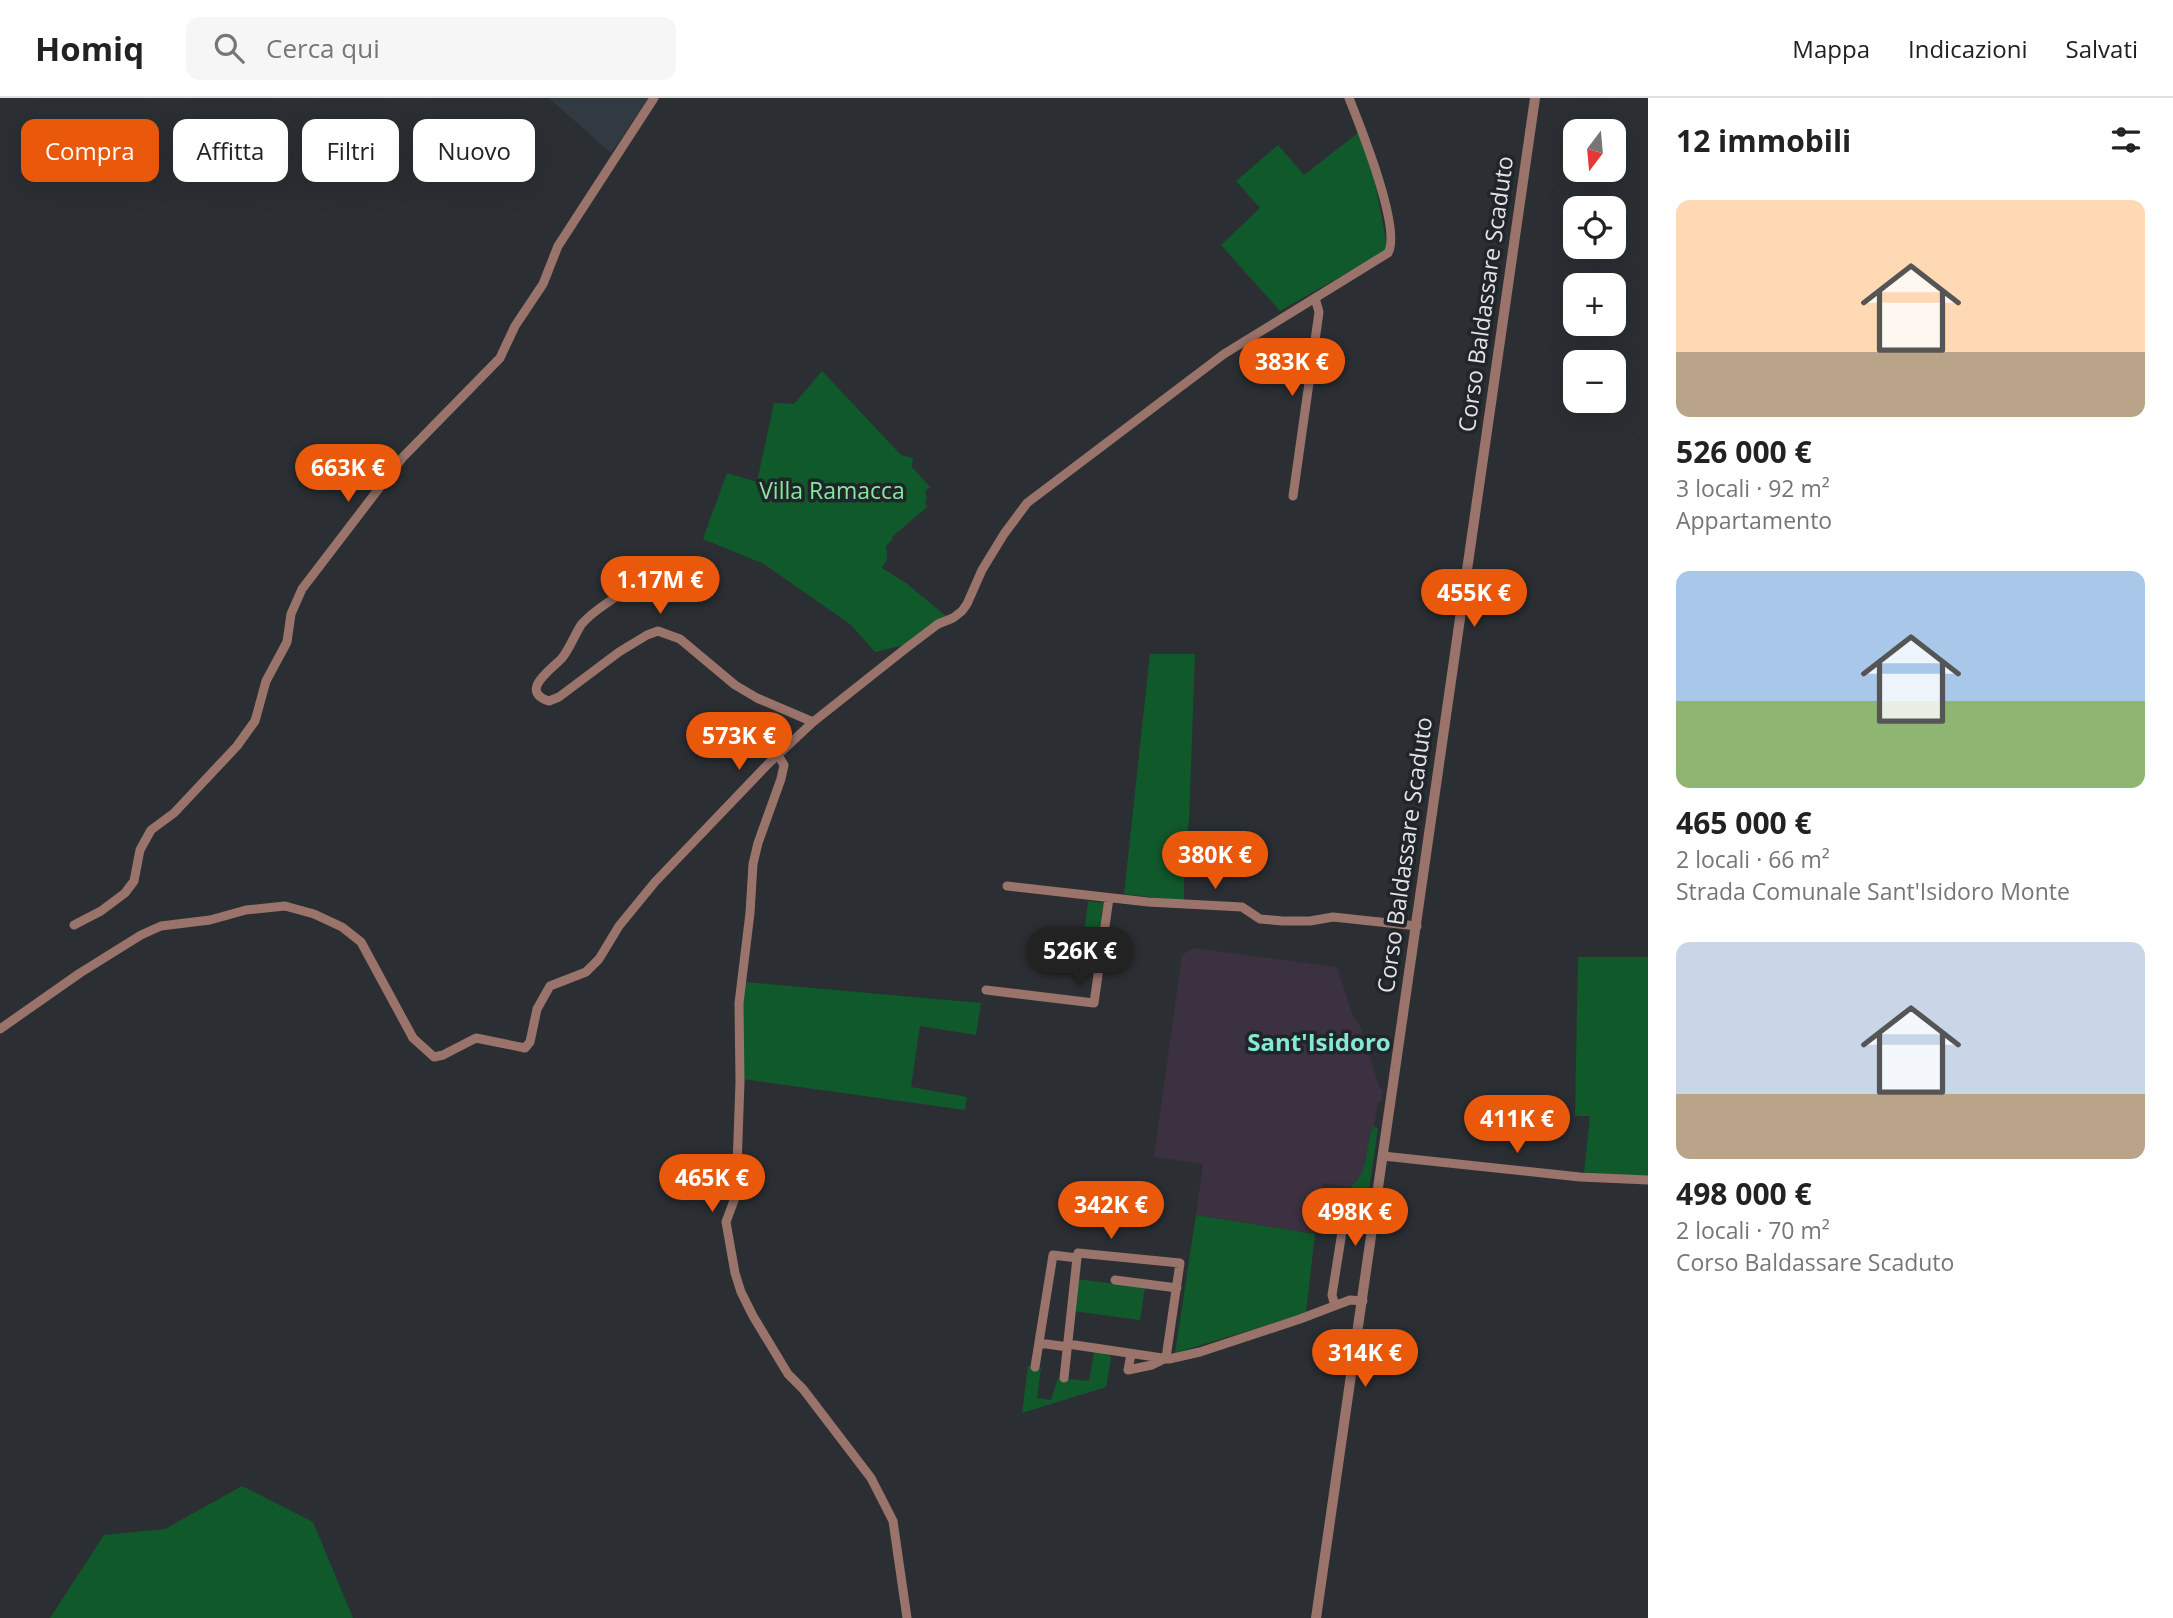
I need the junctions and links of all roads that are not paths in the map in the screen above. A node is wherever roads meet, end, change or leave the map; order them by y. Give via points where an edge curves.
1 (654, 98) edge
2 (1349, 98) edge
3 (1535, 98) edge
4 (1315, 298) junction
5 (1293, 496) dead end
6 (624, 591) dead end
7 (813, 722) junction
8 (778, 755) junction
9 (1007, 886) dead end
10 (1109, 898) junction
11 (74, 925) dead end
12 (1417, 926) junction
13 (986, 990) dead end
14 (0, 1029) edge
15 (1384, 1156) junction
16 (1648, 1180) edge
17 (1378, 1195) junction
18 (1077, 1258) junction
19 (1115, 1280) dead end
20 (1177, 1288) junction
21 (1363, 1301) junction
22 (1335, 1306) junction
23 (1039, 1343) junction
24 (1068, 1345) junction
25 (1131, 1354) junction
26 (1166, 1359) junction
27 (1035, 1367) dead end
28 (1064, 1378) dead end
29 (906, 1618) edge
30 (1316, 1618) edge

1 - 11 street via 558,246 543,284 500,358 403,457 302,589 291,614 287,642 266,681 255,721 237,746 151,830 140,850 134,881 125,893
2 - 4 street via 1377,172 1392,246 1384,256
3 - 12 street, Corso Baldassare Scaduto
4 - 5 street via 1319,312
4 - 7 street via 1224,354 1027,503 987,561 962,611 938,624
6 - 7 street via 581,625 564,656 543,674 537,684 542,699 559,697 619,652 658,631 680,639 746,691
7 - 8 street
8 - 14 street via 655,882 599,959 586,972 550,986 525,1048 476,1038 435,1057 413,1038 361,942 342,927 285,906 161,926 80,973
8 - 29 street via 784,765 781,779 753,864 739,1003 736,1195 726,1222 735,1273 753,1316 788,1374 871,1478 892,1521
9 - 10 street
10 - 12 street via 1242,907 1261,919 1283,921 1333,917
10 - 13 street via 1094,1003
12 - 15 street, Corso Baldassare Scaduto
15 - 16 street
15 - 17 street, Corso Baldassare Scaduto
17 - 21 street, Corso Baldassare Scaduto
17 - 22 street via 1348,1194 1332,1295
18 - 20 street via 1078,1252 1180,1263
18 - 23 street via 1053,1255
18 - 24 street
19 - 20 street
20 - 26 street
21 - 22 street
21 - 30 street, Corso Baldassare Scaduto
22 - 26 street
23 - 24 street
23 - 27 street
24 - 25 street
24 - 28 street
25 - 26 street
25 - 26 street via 1128,1370

